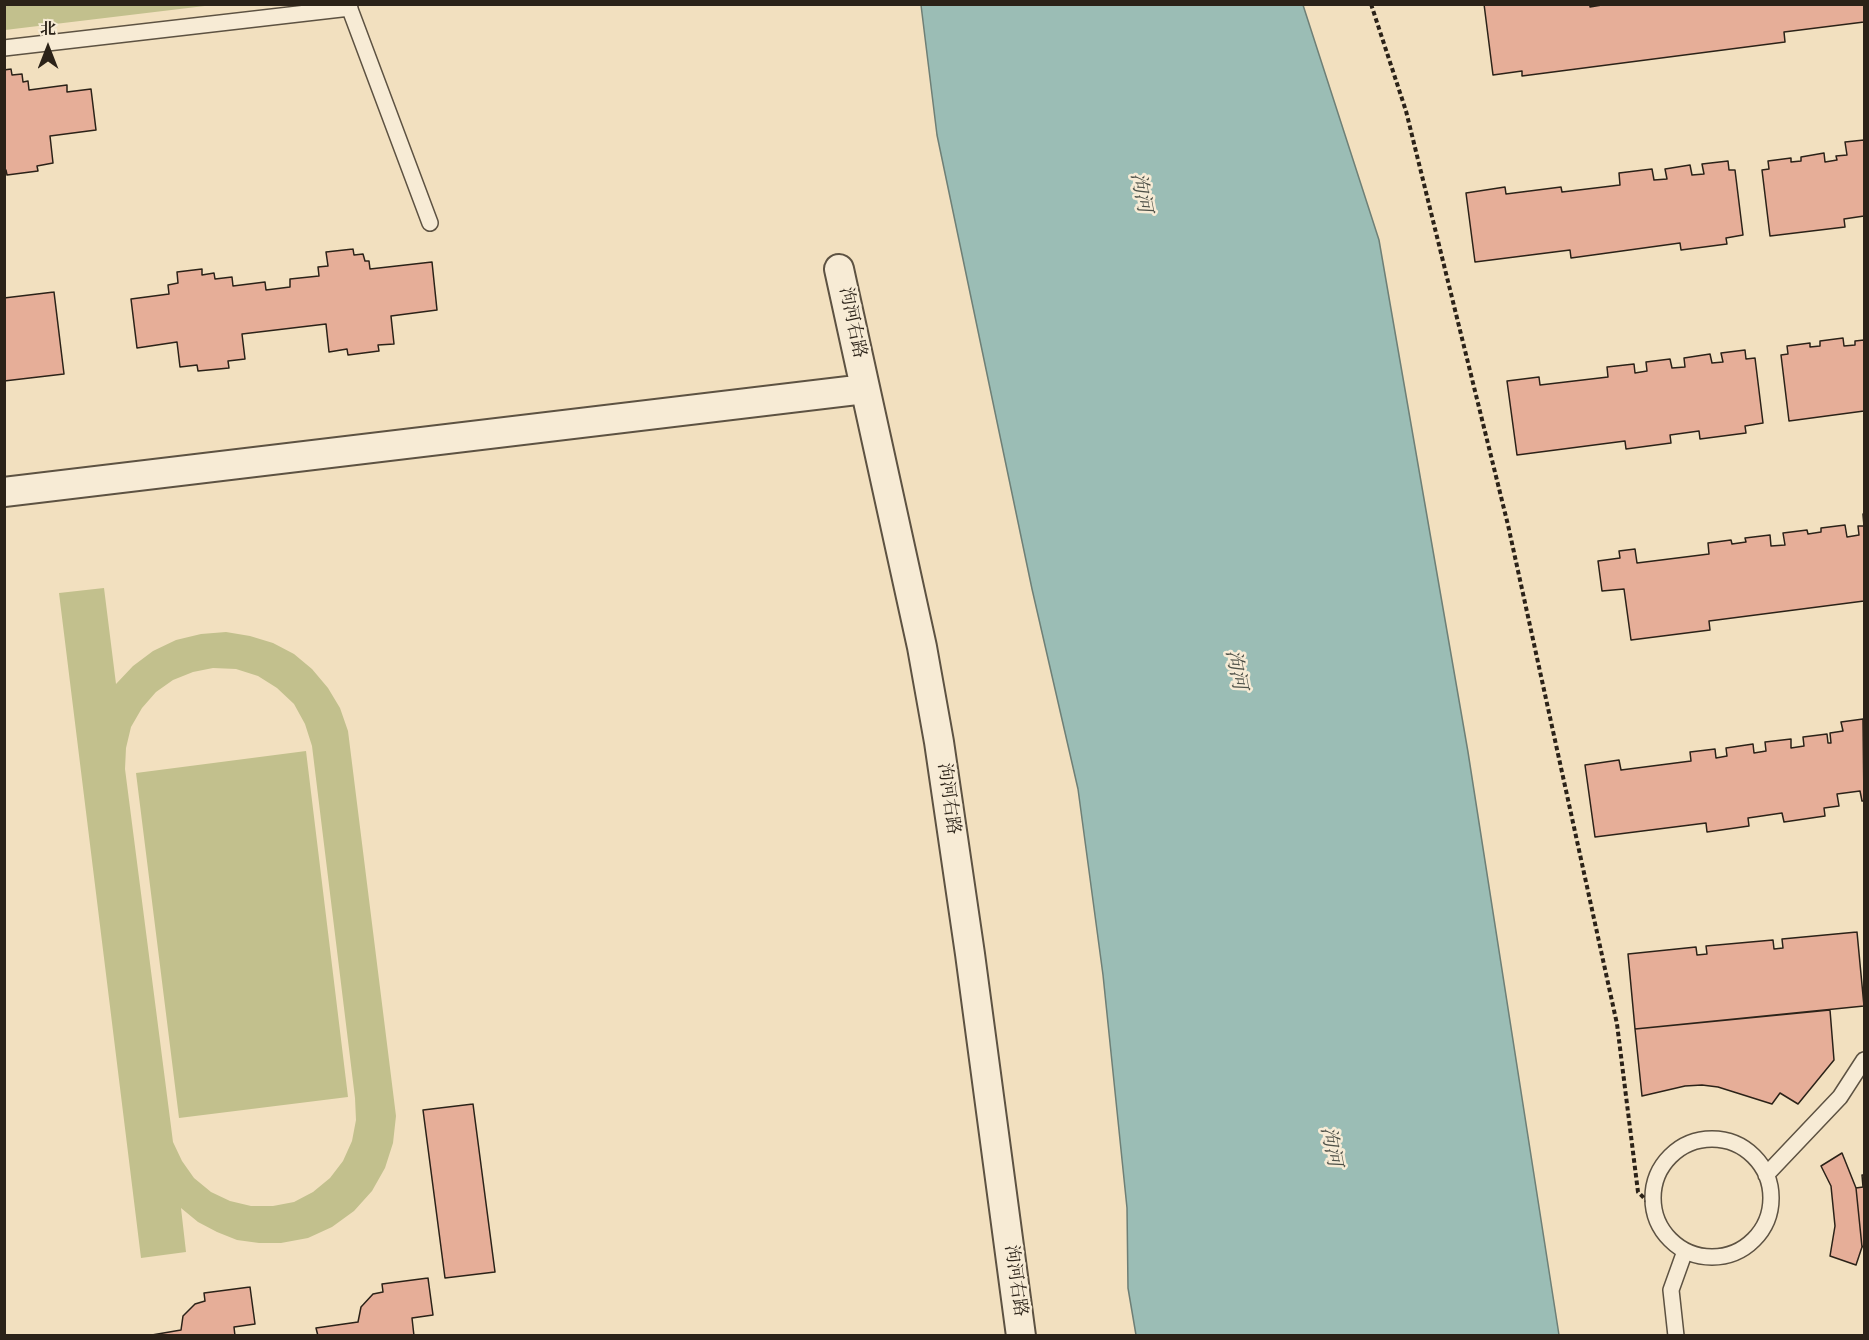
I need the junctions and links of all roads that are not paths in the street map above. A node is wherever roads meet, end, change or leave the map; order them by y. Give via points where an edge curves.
1 (349, 6) edge
2 (4, 48) edge
3 (430, 223) dead end
4 (839, 269) dead end
5 (866, 388) junction
6 (4, 492) edge
7 (1864, 1060) edge
8 (1766, 1175) junction
9 (1685, 1251) junction
10 (1021, 1335) edge
11 (1676, 1335) edge

1 - 2 lane
1 - 3 lane
4 - 5 street, 泃河右路
5 - 6 street
5 - 10 street, 泃河右路 via 939,742
7 - 8 lane via 1840,1097
8 - 9 lane via 1771,1206 1766,1224 1755,1239 1740,1251 1722,1257 1703,1257
8 - 9 lane via 1751,1154 1718,1140 1695,1142 1669,1158 1653,1188 1653,1207 1659,1225
9 - 11 lane via 1671,1290

